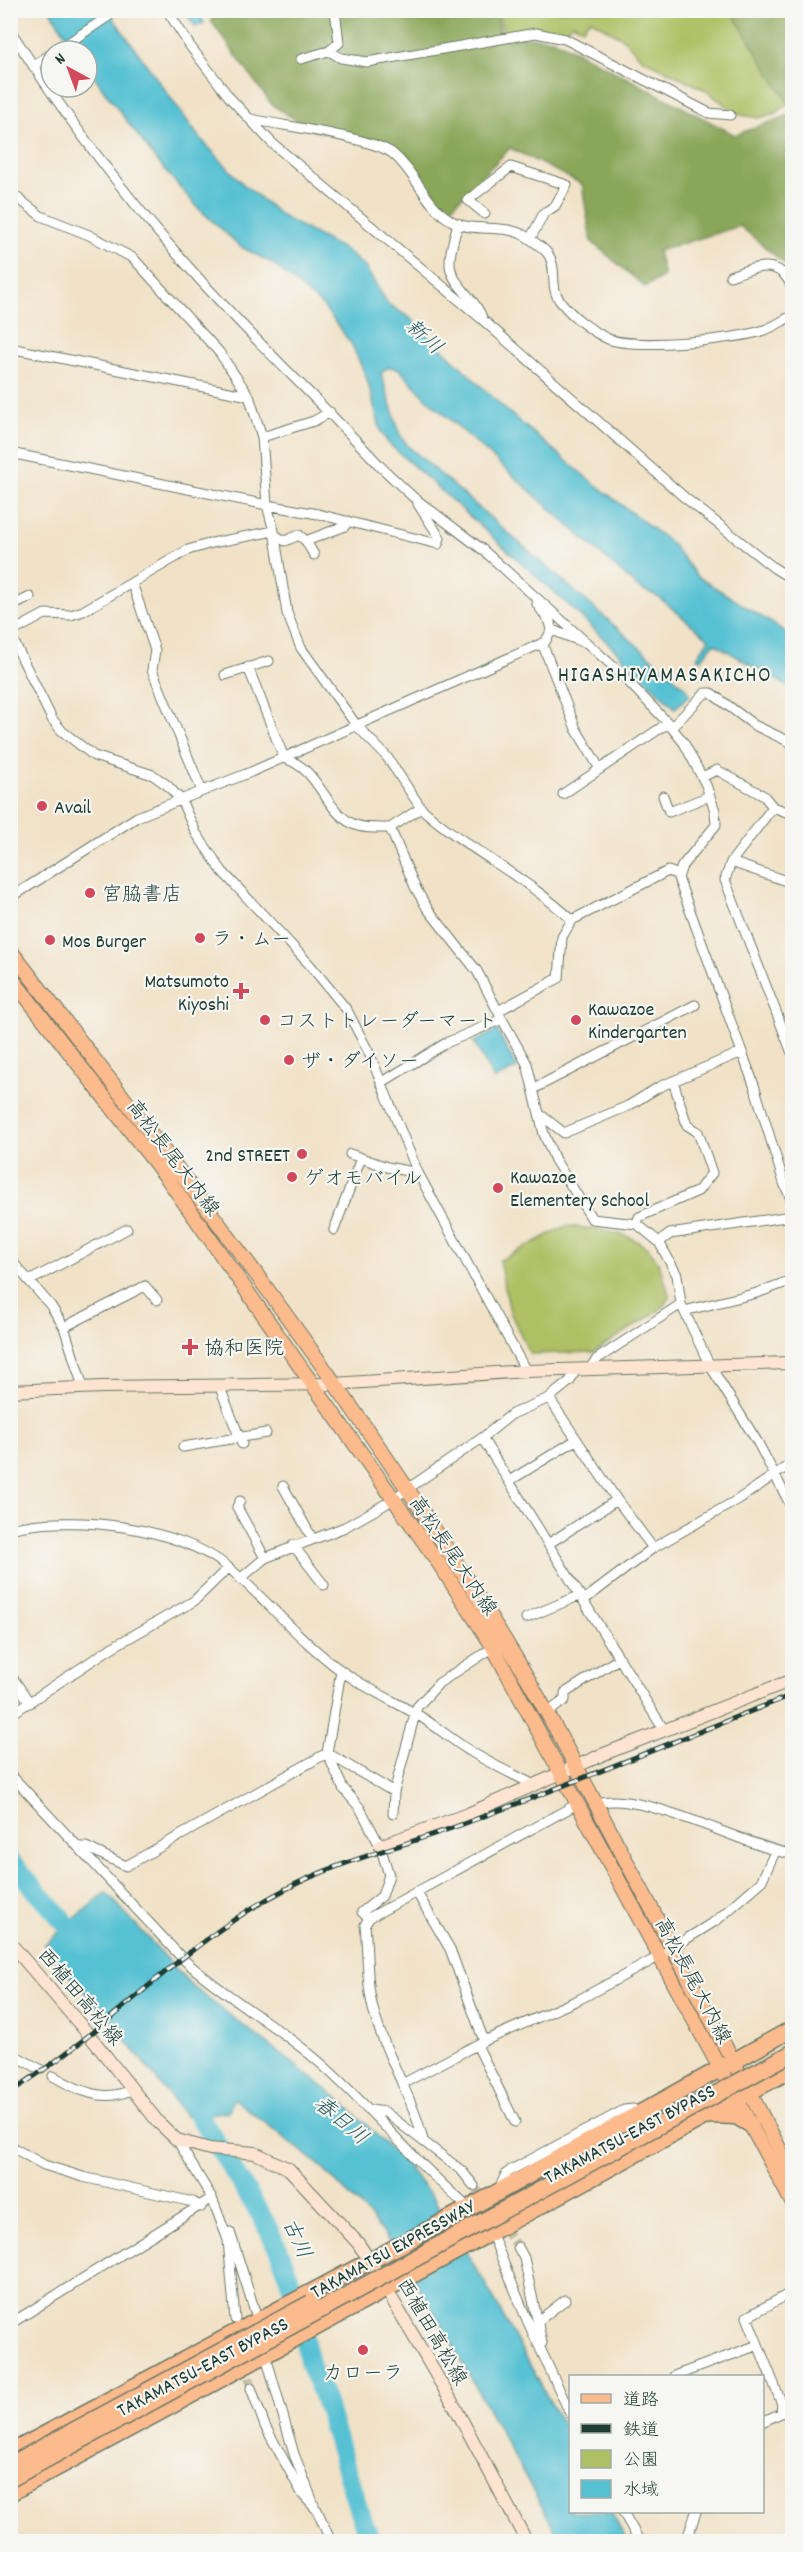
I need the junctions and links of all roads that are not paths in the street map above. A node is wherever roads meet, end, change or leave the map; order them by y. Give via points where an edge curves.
1 (118, 10) edge
2 (167, 10) edge
3 (335, 10) edge
4 (10, 30) edge
5 (74, 39) edge
6 (10, 40) edge
7 (21, 46) junction
8 (329, 51) junction
9 (301, 59) dead end
10 (37, 63) joint
11 (729, 116) dead end
12 (251, 118) junction
13 (10, 192) edge
14 (485, 214) dead end
15 (458, 223) junction
16 (530, 239) junction
17 (730, 276) dead end
18 (792, 288) edge
19 (792, 315) edge
20 (483, 320) junction
21 (10, 348) edge
22 (249, 396) junction
23 (330, 412) junction
24 (262, 437) junction
25 (10, 453) edge
26 (413, 497) junction
27 (267, 505) junction
28 (348, 521) junction
29 (275, 533) junction
30 (306, 541) junction
31 (314, 555) dead end
32 (792, 579) edge
33 (132, 583) junction
34 (522, 585) junction
35 (30, 597) dead end
36 (10, 607) edge
37 (552, 630) junction
38 (10, 633) edge
39 (542, 643) junction
40 (589, 645) junction
41 (269, 661) dead end
42 (248, 667) junction
43 (225, 675) dead end
44 (670, 725) junction
45 (357, 726) junction
46 (792, 743) edge
47 (284, 758) junction
48 (600, 769) junction
49 (702, 777) junction
50 (202, 791) junction
51 (562, 794) dead end
52 (663, 796) dead end
53 (710, 796) junction
54 (181, 800) junction
55 (773, 807) junction
56 (421, 808) junction
57 (792, 813) edge
58 (390, 828) junction
59 (731, 862) junction
60 (679, 875) junction
61 (792, 883) edge
62 (10, 898) edge
63 (572, 920) junction
64 (10, 950) edge
65 (10, 976) edge
66 (695, 1005) dead end
67 (500, 1015) junction
68 (742, 1052) junction
69 (792, 1053) edge
70 (673, 1081) junction
71 (381, 1083) junction
72 (535, 1088) junction
73 (542, 1115) junction
74 (350, 1154) dead end
75 (361, 1158) junction
76 (418, 1173) junction
77 (792, 1201) edge
78 (792, 1216) edge
79 (637, 1224) junction
80 (127, 1229) dead end
81 (334, 1230) dead end
82 (659, 1242) junction
83 (10, 1259) edge
84 (792, 1280) edge
85 (29, 1281) junction
86 (157, 1299) dead end
87 (682, 1307) junction
88 (64, 1327) junction
89 (792, 1363) edge
90 (709, 1364) junction
91 (583, 1369) junction
92 (526, 1371) junction
93 (311, 1383) junction
94 (334, 1384) junction
95 (219, 1385) junction
96 (83, 1388) junction
97 (10, 1391) edge
98 (549, 1398) junction
99 (266, 1433) dead end
100 (482, 1438) junction
101 (240, 1440) junction
102 (576, 1440) junction
103 (183, 1447) dead end
104 (792, 1463) edge
105 (776, 1476) junction
106 (509, 1481) junction
107 (284, 1486) dead end
108 (408, 1489) junction
109 (392, 1499) junction
110 (617, 1500) junction
111 (240, 1501) dead end
112 (792, 1508) edge
113 (10, 1529) edge
114 (312, 1538) junction
115 (548, 1544) junction
116 (293, 1545) junction
117 (653, 1548) junction
118 (265, 1558) junction
119 (228, 1568) junction
120 (240, 1579) junction
121 (324, 1585) dead end
122 (583, 1597) junction
123 (526, 1618) dead end
124 (494, 1647) junction
125 (620, 1658) junction
126 (341, 1671) junction
127 (10, 1674) edge
128 (792, 1680) edge
129 (30, 1703) junction
130 (547, 1713) junction
131 (416, 1714) junction
132 (10, 1715) edge
133 (664, 1730) junction
134 (327, 1752) junction
135 (576, 1766) junction
136 (563, 1772) junction
137 (10, 1774) edge
138 (534, 1785) junction
139 (394, 1792) junction
140 (579, 1803) junction
141 (595, 1804) junction
142 (393, 1814) dead end
143 (380, 1846) junction
144 (78, 1847) junction
145 (775, 1852) junction
146 (792, 1854) edge
147 (417, 1893) junction
148 (369, 1918) junction
149 (10, 1943) edge
150 (672, 1947) junction
151 (659, 1956) junction
152 (792, 2029) edge
153 (792, 2040) edge
154 (481, 2043) junction
155 (10, 2053) edge
156 (792, 2053) edge
157 (727, 2066) junction
158 (40, 2069) dead end
159 (792, 2069) edge
160 (53, 2076) dead end
161 (402, 2084) junction
162 (132, 2089) junction
163 (743, 2095) junction
164 (371, 2110) junction
165 (706, 2115) junction
166 (515, 2122) dead end
167 (750, 2124) junction
168 (177, 2140) junction
169 (423, 2140) junction
170 (10, 2146) edge
171 (792, 2173) edge
172 (474, 2186) tunnel mouth
173 (212, 2198) junction
174 (792, 2202) edge
175 (201, 2207) junction
176 (466, 2210) junction
177 (219, 2212) junction
178 (485, 2235) junction
179 (518, 2247) tunnel mouth
180 (376, 2258) junction
181 (392, 2285) junction
182 (792, 2292) edge
183 (565, 2300) dead end
184 (235, 2319) dead end
185 (261, 2320) junction
186 (538, 2321) junction
187 (10, 2324) edge
188 (758, 2345) junction
189 (544, 2353) junction
190 (269, 2354) junction
191 (677, 2375) edge
192 (252, 2388) tunnel mouth
193 (569, 2411) edge
194 (764, 2421) edge
195 (12, 2452) edge
196 (10, 2479) edge
197 (10, 2493) edge
198 (317, 2511) junction
199 (624, 2513) edge
200 (695, 2513) edge
201 (323, 2523) junction
202 (323, 2541) edge
203 (331, 2541) edge
204 (527, 2541) edge
205 (640, 2541) edge
206 (686, 2541) edge

1 - 5 street
2 - 12 street via 230,98
3 - 8 street via 339,43
4 - 7 street
6 - 7 street
7 - 10 street
8 - 9 street
8 - 11 street via 341,58 367,62 536,33 565,39 709,113
10 - 23 street via 66,115 129,199 187,266
12 - 15 street via 367,143 390,152 432,203
12 - 20 street via 272,143
13 - 22 street via 41,216 133,258 219,352
14 - 16 street via 468,200 511,167 567,185 555,206 544,213
15 - 16 street via 507,228
15 - 20 street via 449,264 452,276 478,306
16 - 19 street via 548,253 559,300 607,339 627,343 724,339 764,330
17 - 18 street via 767,266 781,269
20 - 32 street via 684,497
21 - 22 street
22 - 24 street
23 - 24 street
23 - 26 street
24 - 27 street
25 - 27 street
26 - 28 street via 440,538 438,544
26 - 34 street
27 - 28 street
27 - 29 street
28 - 30 street via 345,526
29 - 30 street via 285,541 299,535
29 - 33 street via 188,550
29 - 45 street via 287,613 301,648
30 - 31 street
33 - 38 street via 83,611 71,615 45,614
33 - 50 street via 155,650 152,670
34 - 37 street
34 - 40 street
35 - 36 street
37 - 39 street
37 - 40 street
38 - 54 street via 62,731 94,756 162,780
39 - 45 street
39 - 48 street via 576,729
40 - 44 street
41 - 42 street
42 - 43 street
42 - 47 street
44 - 46 street via 705,693 711,693 754,725
44 - 48 street
44 - 49 street
45 - 47 street
45 - 56 street via 387,757
47 - 50 street
47 - 58 street via 305,767 343,818 355,826
48 - 51 street
49 - 53 street
49 - 55 street via 717,770 764,796
50 - 54 street
52 - 53 street via 669,812
53 - 60 street via 716,825
54 - 62 street via 137,817
54 - 71 street via 196,833 222,871 347,1010
55 - 57 street
55 - 59 street
56 - 58 street
56 - 63 street via 445,830 515,875
58 - 67 street via 427,908 477,971
59 - 61 street
59 - 69 street via 725,880
60 - 63 street via 668,871
60 - 68 street
63 - 67 street via 562,937 559,978
64 - 94 main road, 高松長尾大内線 via 179,1171
65 - 93 main road, 高松長尾大内線 via 168,1178
66 - 72 street
67 - 71 street
67 - 72 street via 527,1064
68 - 70 street
68 - 77 street
70 - 73 street via 628,1106 564,1133
70 - 79 street via 687,1125 698,1132 712,1173 698,1191 639,1217
71 - 76 street
72 - 73 street
73 - 79 street via 544,1134 555,1160 592,1219
74 - 75 street
75 - 76 street
75 - 81 street
76 - 92 street
78 - 82 street via 670,1234
79 - 82 street
80 - 85 street
82 - 87 street via 677,1275
83 - 85 street
84 - 87 street via 757,1293
85 - 88 street
86 - 88 street via 145,1286
87 - 90 street
87 - 91 street
88 - 96 street
89 - 90 street
90 - 91 street
90 - 105 street
91 - 92 street
91 - 98 street
92 - 94 street
93 - 94 street
93 - 95 street
93 - 109 main road, 高松長尾大内線
94 - 108 main road, 高松長尾大内線
95 - 96 street
95 - 101 street
96 - 97 street
98 - 100 street via 512,1414
98 - 102 street
99 - 101 street
100 - 106 street
100 - 108 street
101 - 103 street
102 - 106 street
102 - 110 street
104 - 105 street
105 - 112 street
105 - 117 street
106 - 115 street
107 - 114 street
108 - 109 street
108 - 130 main road, 高松長尾大内線
109 - 114 street via 345,1527
109 - 124 main road, 高松長尾大内線
110 - 115 street
110 - 117 street
111 - 118 street via 237,1507
113 - 119 street via 52,1523 137,1529 174,1540
114 - 116 street
115 - 122 street
116 - 118 street
116 - 121 street
117 - 122 street
118 - 120 street
119 - 120 street
119 - 129 street via 194,1601 111,1648
120 - 126 street
122 - 123 street
122 - 125 street
124 - 131 street via 439,1683 417,1707
124 - 136 main road, 高松長尾大内線
125 - 130 street via 565,1694 565,1700
125 - 133 street
126 - 131 street
126 - 134 street
127 - 129 street
128 - 133 street
129 - 132 street
130 - 135 main road, 高松長尾大内線
131 - 138 street via 476,1755
131 - 139 street
133 - 135 street
134 - 139 street
134 - 143 street via 343,1788 360,1808
134 - 144 street via 126,1866
135 - 136 street
135 - 141 main road, 高松長尾大内線
136 - 138 street
136 - 140 main road, 高松長尾大内線
137 - 144 street
138 - 143 street
139 - 142 street
140 - 147 street
140 - 151 main road, 高松長尾大内線
141 - 145 street via 605,1800 660,1810
141 - 150 main road, 高松長尾大内線
143 - 148 street via 389,1881 382,1896 362,1911
144 - 164 street via 207,1981 286,2035
145 - 146 street
145 - 150 street via 761,1882 742,1901
147 - 148 street
147 - 154 street via 450,1949
148 - 161 street via 365,1925 367,1986 382,2038
149 - 162 street, 西植田高松線
150 - 151 street
150 - 157 main road, 高松長尾大内線
151 - 154 street via 580,1999
151 - 157 main road, 高松長尾大内線
152 - 157 highway, TAKAMATSU-EAST BYPASS
153 - 195 highway, TAKAMATSU EXPRESSWAY, bridge via 508,2199
154 - 161 street
154 - 166 street
155 - 158 street
156 - 196 highway, TAKAMATSU EXPRESSWAY, bridge
157 - 163 main road, 高松長尾大内線
157 - 176 highway, TAKAMATSU-EAST BYPASS
159 - 163 highway, TAKAMATSU-EAST BYPASS
160 - 162 street via 95,2095
161 - 169 street
162 - 168 street, 西植田高松線
163 - 165 highway, TAKAMATSU-EAST BYPASS
163 - 167 main road, 高松長尾大内線
163 - 171 main road, 高松長尾大内線
164 - 169 street via 385,2112
164 - 176 street
165 - 167 highway via 736,2116
165 - 178 highway, TAKAMATSU-EAST BYPASS
167 - 174 main road, 高松長尾大内線
168 - 173 street
168 - 180 street, 西植田高松線 via 190,2146 255,2153 289,2169
169 - 172 street via 462,2171
170 - 175 street via 44,2165
173 - 175 street
173 - 177 street
175 - 187 street via 76,2280
176 - 180 highway, TAKAMATSU-EAST BYPASS
177 - 184 street via 228,2240
177 - 185 street via 234,2241
178 - 181 highway, TAKAMATSU-EAST BYPASS
178 - 189 street
179 - 186 street
180 - 181 street, 西植田高松線
180 - 185 highway, TAKAMATSU-EAST BYPASS
181 - 190 highway, TAKAMATSU-EAST BYPASS
181 - 204 street, 西植田高松線
182 - 188 street via 747,2317
183 - 186 street
185 - 195 highway, TAKAMATSU-EAST BYPASS
186 - 189 street
188 - 191 street
188 - 194 street via 782,2404 782,2413
189 - 193 street
190 - 197 highway, TAKAMATSU-EAST BYPASS
190 - 198 street via 294,2454
192 - 198 street via 265,2426 303,2495
198 - 201 street
199 - 205 street
200 - 206 street
201 - 202 street via 319,2525
201 - 203 street

